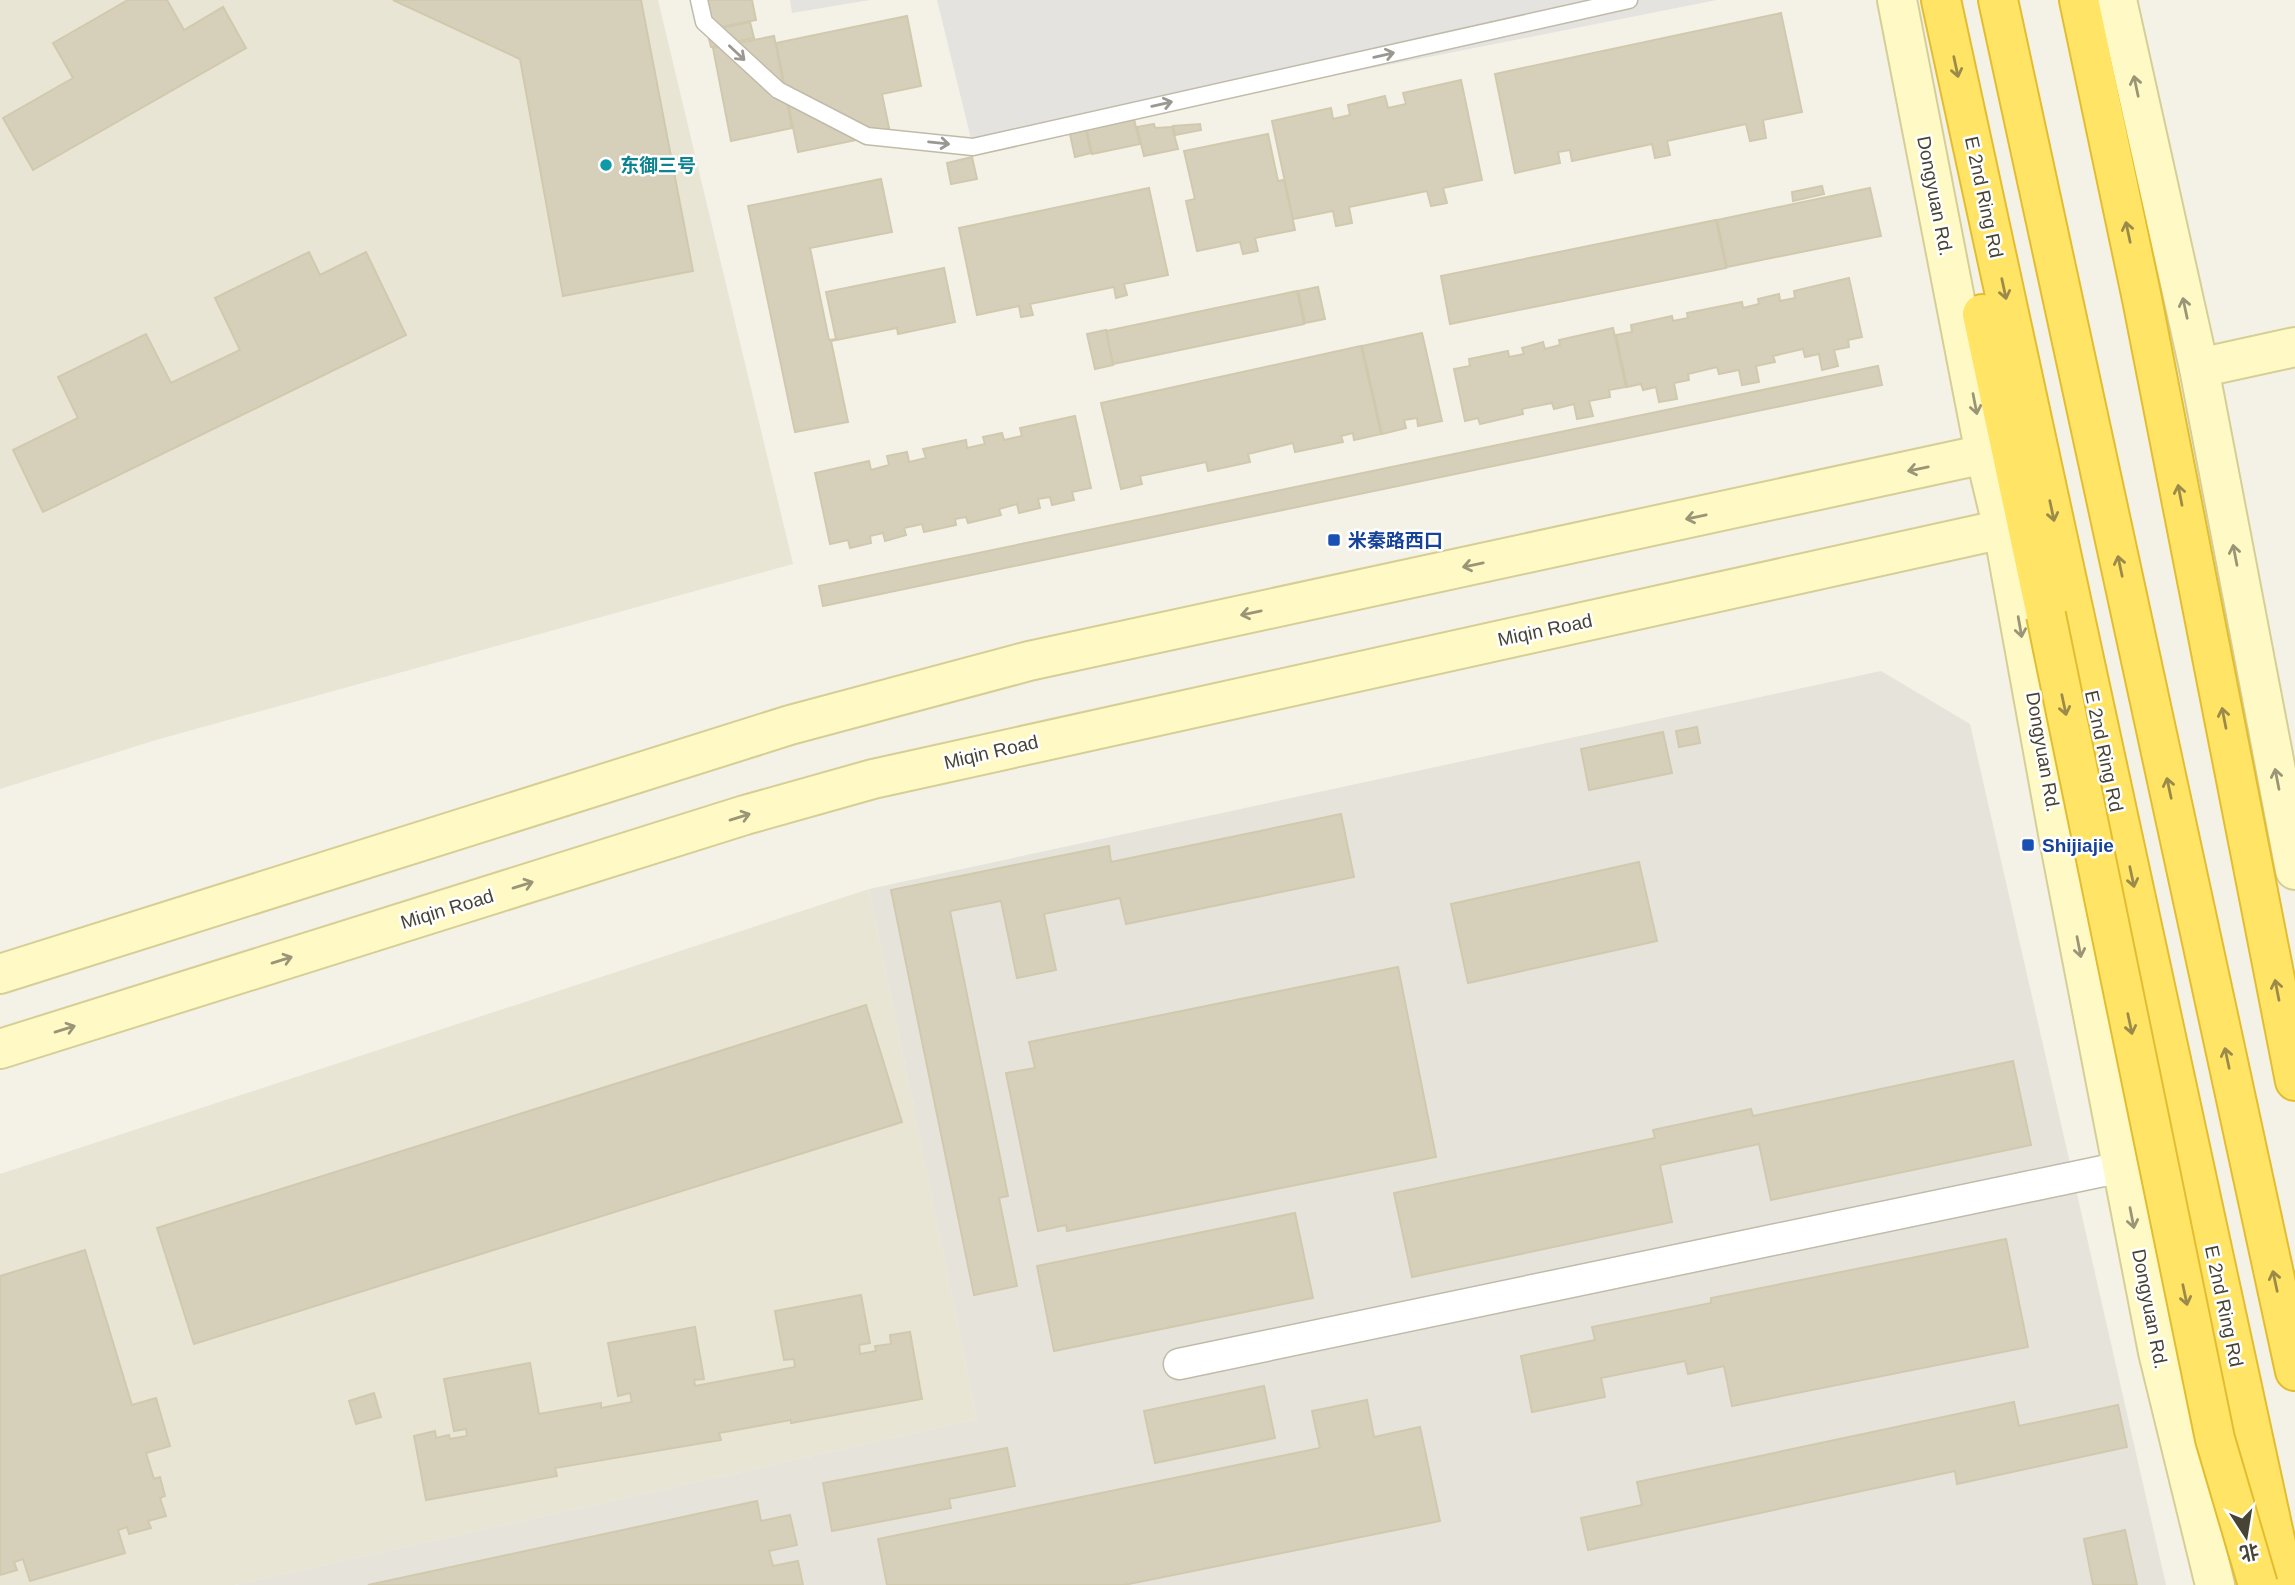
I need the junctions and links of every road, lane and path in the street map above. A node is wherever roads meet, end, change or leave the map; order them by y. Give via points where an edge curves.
1 (699, 0) edge
2 (1629, 0) edge
3 (1896, 0) edge
4 (1916, 0) edge
5 (1941, 0) edge
6 (1998, 0) edge
7 (2078, 0) edge
8 (2117, 0) edge
9 (2295, 347) edge
10 (2199, 368) junction
11 (1985, 454) junction
12 (2003, 530) junction
13 (2295, 870) edge
14 (0, 974) edge
15 (0, 1049) edge
16 (2295, 1081) edge
17 (2122, 1167) junction
18 (1179, 1364) dead end
19 (2295, 1371) edge
20 (2215, 1585) edge
21 (2258, 1585) edge
22 (2285, 1585) edge

1 -> 2 lane via 704,22 778,90 867,136 973,147
3 -> 11 street, Dongyuan Rd.
4 -> 21 highway, bridge via 2215,1439
5 -> 22 highway, E 2nd Ring Rd
19 -> 6 highway
16 -> 7 highway via 2142,299
10 -> 8 street
9 - 10 street
13 -> 10 street
11 - 12 street, Dongyuan Rd.
11 -> 14 street via 1029,661 790,725
15 -> 12 street, Miqin Road via 873,779
12 -> 17 street, Dongyuan Rd.
17 - 18 street
17 -> 20 street, Dongyuan Rd. via 2158,1352

